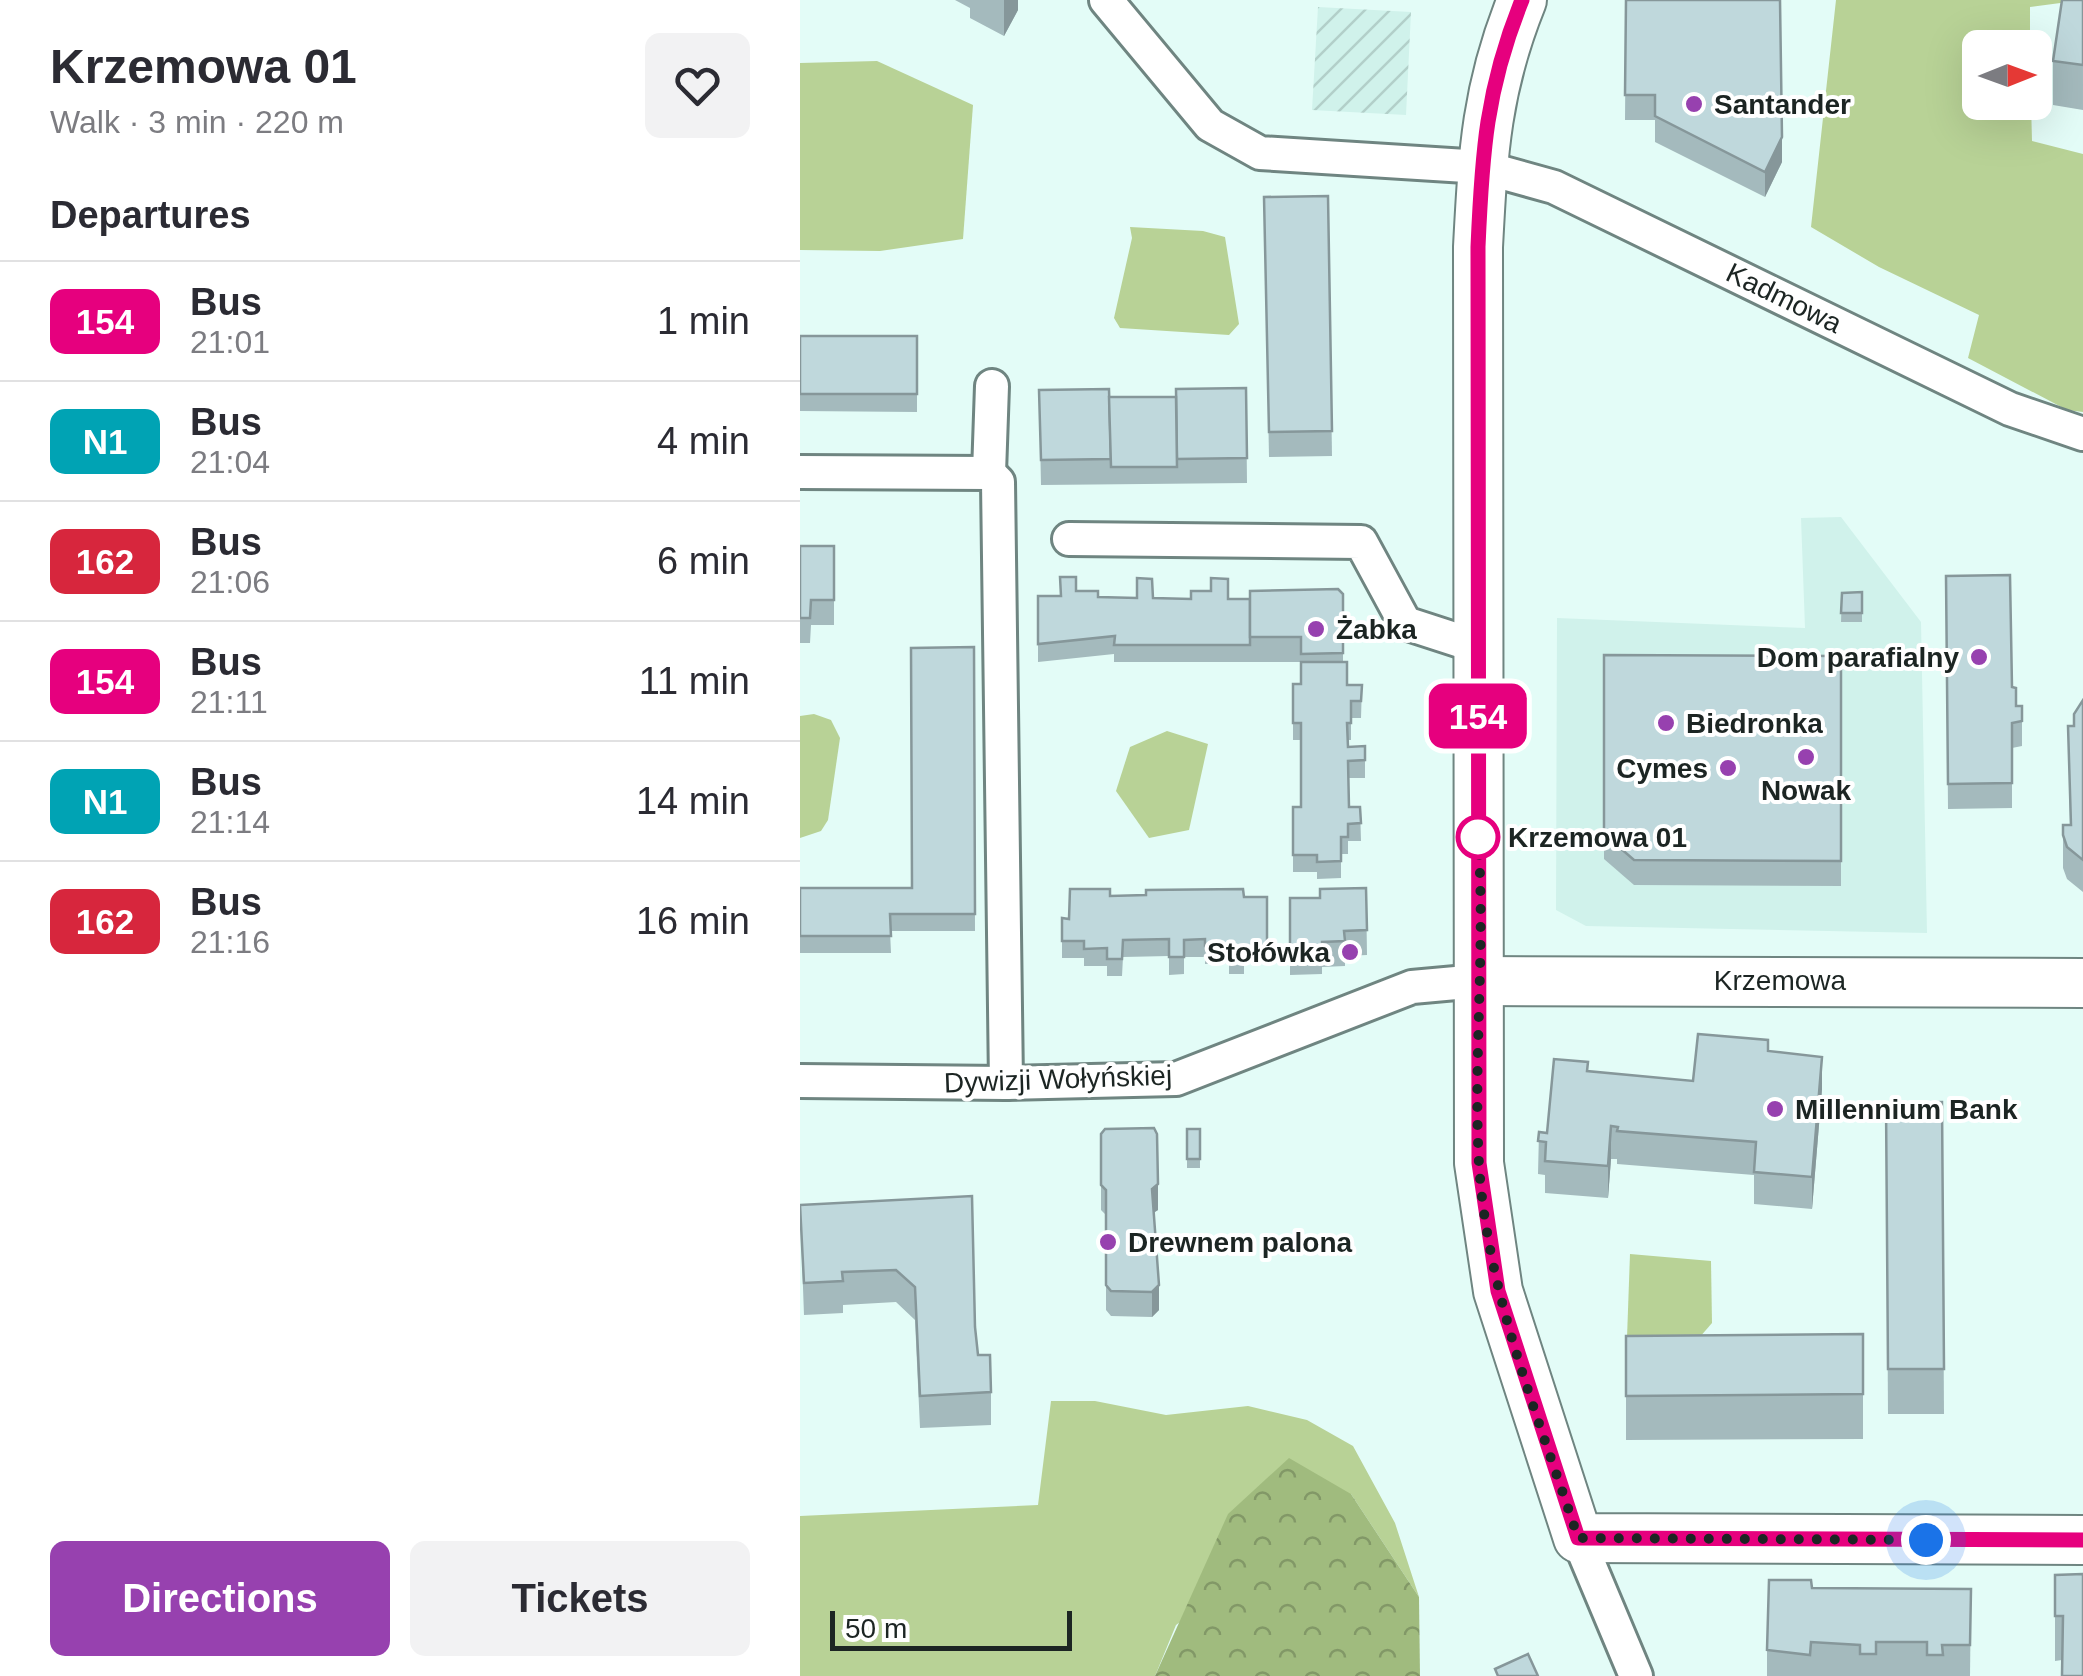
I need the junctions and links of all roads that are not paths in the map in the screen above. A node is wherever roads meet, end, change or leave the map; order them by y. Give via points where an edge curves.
1 (1106, 0) edge
2 (1522, 0) edge
3 (1482, 167) junction
4 (992, 386) dead end
5 (2083, 434) edge
6 (800, 472) edge
7 (989, 473) junction
8 (1069, 539) dead end
9 (1478, 646) junction
10 (1478, 982) junction
11 (2083, 983) edge
12 (800, 1081) edge
13 (1006, 1084) junction
14 (1578, 1538) junction
15 (2083, 1540) edge
16 (1636, 1676) edge

1 - 3 street, Kadmowa via 1210,125 1260,154
2 - 3 street via 1491,88
3 - 5 street, Kadmowa via 1554,187 2010,410
3 - 9 street
4 - 7 street
6 - 7 street
7 - 13 street via 998,482
8 - 9 street via 1362,542 1405,623
9 - 10 street
10 - 11 street, Krzemowa
10 - 13 street, Dywizji Wołyńskiej via 1412,987 1176,1078
10 - 14 street via 1479,1163 1488,1236 1498,1291
12 - 13 street, Dywizji Wołyńskiej
14 - 15 street
14 - 16 street

